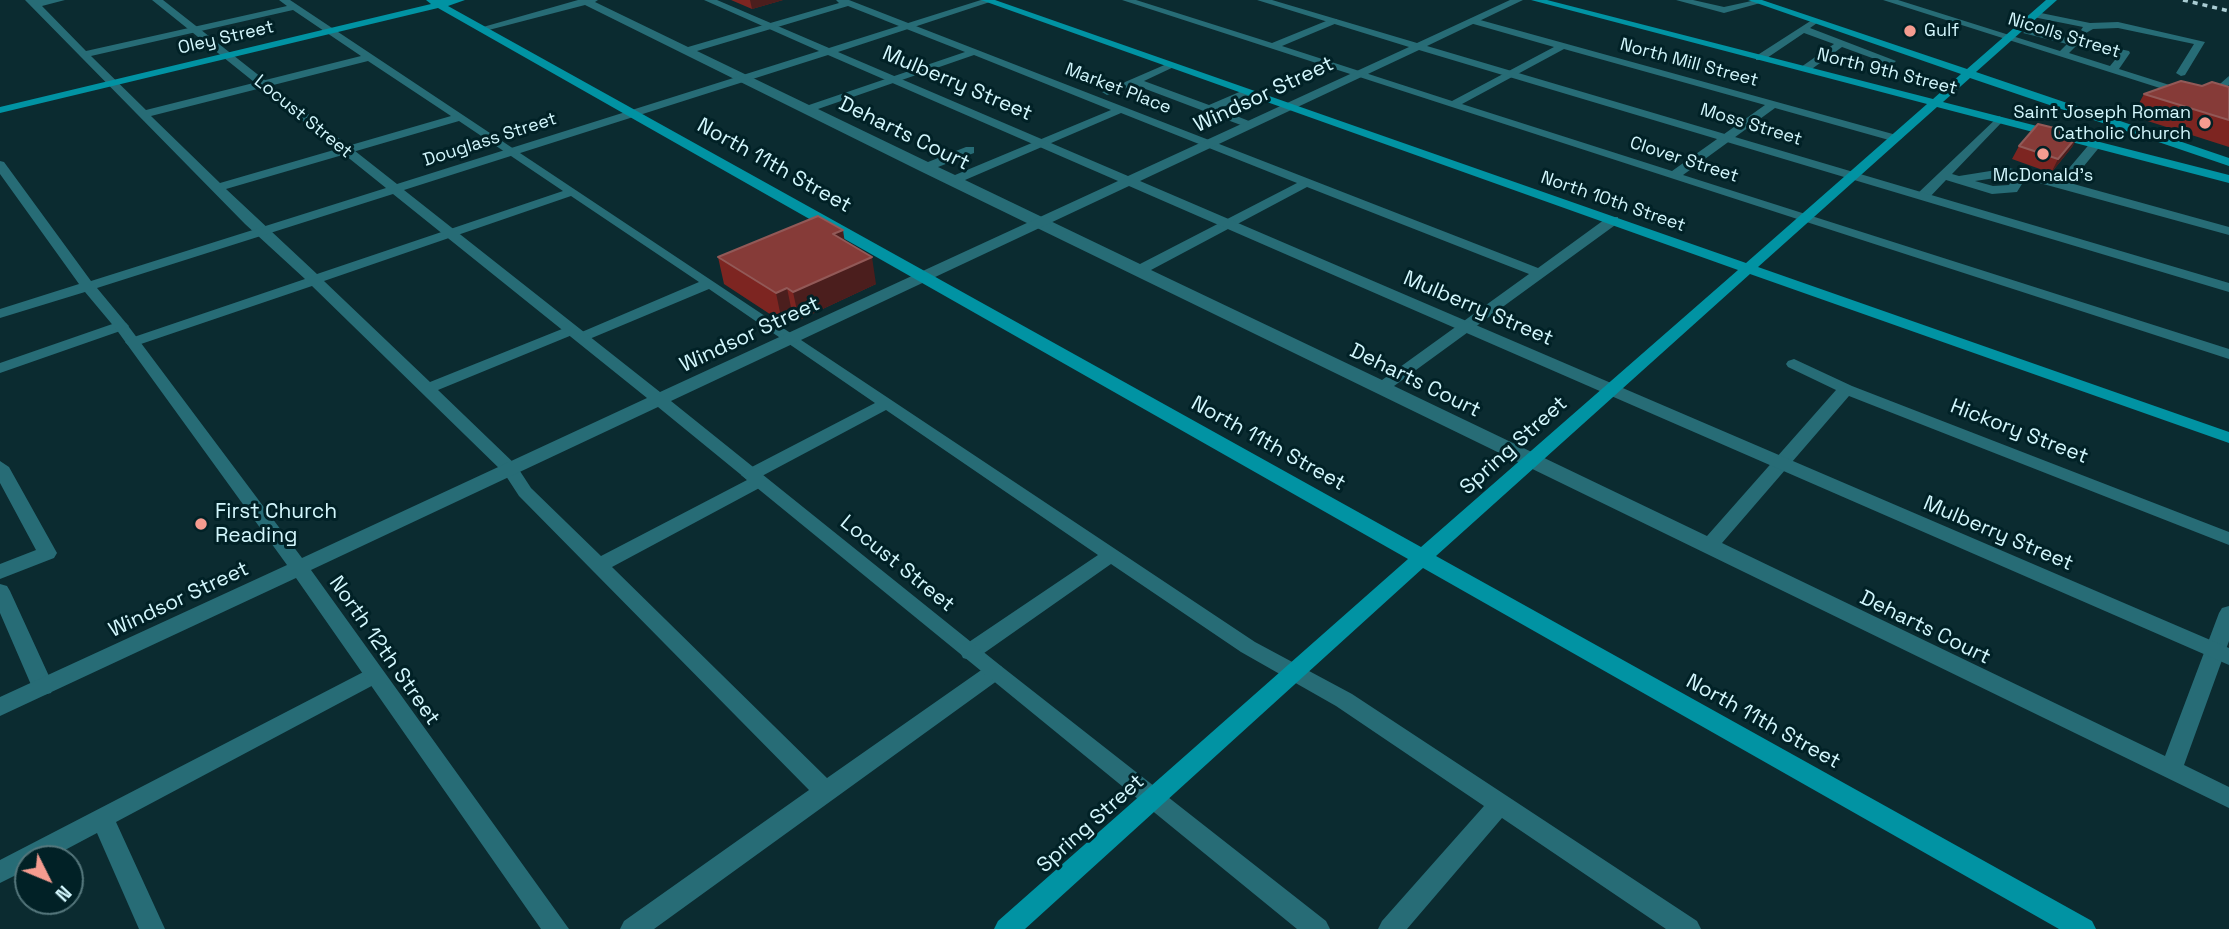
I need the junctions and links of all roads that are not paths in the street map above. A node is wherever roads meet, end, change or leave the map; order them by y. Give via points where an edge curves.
1 (60, 0) edge
2 (157, 0) edge
3 (460, 0) edge
4 (709, 0) edge
5 (988, 0) edge
6 (1127, 0) edge
7 (1262, 0) edge
8 (1518, 0) edge
9 (1536, 0) edge
10 (1681, 0) edge
11 (1888, 0) edge
12 (2052, 0) edge
13 (587, 1) edge
14 (844, 1) edge
15 (1756, 1) edge
16 (435, 2) edge
17 (33, 3) edge
18 (290, 4) edge
19 (2036, 15) junction
20 (1334, 21) junction
21 (1473, 21) junction
22 (1814, 21) junction
23 (769, 26) junction
24 (908, 26) junction
25 (481, 29) junction
26 (1803, 29) junction
27 (2063, 29) junction
28 (194, 30) junction
29 (331, 31) junction
30 (2015, 34) junction
31 (2083, 34) junction
32 (2099, 36) junction
33 (1841, 43) junction
34 (1274, 46) junction
35 (1419, 46) junction
36 (1563, 46) junction
37 (686, 51) junction
38 (829, 52) junction
39 (974, 52) junction
40 (85, 54) junction
41 (2063, 54) junction
42 (227, 56) junction
43 (370, 57) junction
44 (1760, 58) junction
45 (1173, 65) junction
46 (1805, 69) junction
47 (2113, 70) junction
48 (2181, 73) dead end
49 (1359, 74) junction
50 (1511, 74) junction
51 (1971, 74) junction
52 (743, 79) junction
53 (894, 80) junction
54 (1135, 80) junction
55 (113, 83) junction
56 (262, 84) junction
57 (1864, 84) junction
58 (2226, 85) edge
59 (1107, 92) dead end
60 (1248, 92) junction
61 (2203, 98) junction
62 (1937, 103) junction
63 (1454, 104) junction
64 (1774, 104) junction
65 (1290, 106) junction
66 (2229, 107) edge
67 (1122, 109) junction
68 (1210, 109) junction
69 (0, 110) edge
70 (806, 110) junction
71 (144, 114) junction
72 (634, 114) junction
73 (460, 117) junction
74 (1999, 119) junction
75 (1251, 124) junction
76 (1727, 138) junction
77 (1896, 138) junction
78 (1040, 143) junction
79 (1210, 144) junction
80 (2095, 144) junction
81 (970, 150) dead end
82 (345, 151) junction
83 (513, 153) junction
84 (2229, 162) edge
85 (0, 165) edge
86 (924, 168) junction
87 (1675, 175) junction
88 (1854, 176) junction
89 (1944, 176) junction
90 (2229, 178) edge
91 (951, 181) junction
92 (1130, 181) junction
93 (1307, 182) junction
94 (2062, 185) junction
95 (218, 188) junction
96 (394, 190) junction
97 (572, 192) junction
98 (1923, 196) junction
99 (1806, 217) junction
100 (1613, 220) junction
101 (1040, 223) junction
102 (1228, 223) junction
103 (2229, 231) edge
104 (262, 232) junction
105 (450, 233) junction
106 (1749, 268) junction
107 (1140, 270) junction
108 (1539, 273) junction
109 (925, 277) junction
110 (314, 280) junction
111 (710, 283) junction
112 (89, 286) junction
113 (2229, 288) edge
114 (0, 314) edge
115 (1465, 327) junction
116 (577, 333) junction
117 (127, 334) junction
118 (792, 339) junction
119 (2229, 354) edge
120 (1794, 365) dead end
121 (0, 368) edge
122 (1381, 388) junction
123 (427, 389) junction
124 (1611, 390) junction
125 (1846, 390) junction
126 (659, 400) junction
127 (887, 403) junction
128 (2229, 438) edge
129 (1531, 460) junction
130 (1781, 463) junction
131 (0, 467) edge
132 (510, 470) junction
133 (755, 478) junction
134 (2229, 539) edge
135 (1709, 546) junction
136 (1111, 555) junction
137 (1423, 558) junction
138 (599, 566) junction
139 (297, 568) junction
140 (0, 572) edge
141 (0, 591) edge
142 (2229, 614) edge
143 (970, 652) junction
144 (2222, 654) edge
145 (994, 672) junction
146 (1295, 673) junction
147 (373, 675) junction
148 (43, 687) junction
149 (0, 707) edge
150 (2171, 770) junction
151 (826, 792) junction
152 (1155, 798) junction
153 (2229, 798) edge
154 (1500, 804) junction
155 (102, 818) junction
156 (0, 872) edge
157 (152, 929) edge
158 (556, 929) edge
159 (633, 929) edge
160 (1007, 929) edge
161 (1317, 929) edge
162 (1391, 929) edge
163 (1688, 929) edge
164 (2083, 929) edge

1 - 17 street
2 - 28 street, Locust Street
3 - 16 street, Oley Street
4 - 23 street, Mulberry Street
5 - 24 street, Douglass Street
5 - 45 street, North 10th Street
6 - 34 street, Clover Street
7 - 20 street, Moss Street
8 - 21 street, Windsor Street
9 - 44 street, North 9th Street
10 - 15 street via 1724,10
11 - 30 street, Nicolls Street
12 - 19 street, Spring Street
13 - 25 street
13 - 37 street, Deharts Court
14 - 23 street
14 - 24 street, Market Place
15 - 22 street
16 - 25 street, North 11th Street
16 - 29 street, Oley Street
17 - 40 street
18 - 28 street
18 - 29 street
19 - 27 street
19 - 30 street, Spring Street
20 - 34 street
20 - 35 street, Moss Street
21 - 35 street, Windsor Street
21 - 36 street, North Mill Street
22 - 26 street
22 - 51 street
23 - 37 street
23 - 38 street, Mulberry Street
24 - 38 street, Douglass Street
24 - 39 street, Market Place
25 - 72 street, North 11th Street
26 - 33 street
26 - 44 street
27 - 30 street
27 - 31 street
27 - 31 street
28 - 40 street
28 - 42 street, Locust Street
29 - 42 street, Oley Street
29 - 43 street
30 - 41 street, Nicolls Street
30 - 51 street, Spring Street
31 - 32 street
31 - 32 street
31 - 41 street
32 - 47 street via 2125,53
32 - 48 street via 2118,25 2200,42
33 - 46 street
33 - 57 street via 1891,61
34 - 49 street, Clover Street
35 - 49 street, Windsor Street
35 - 50 street, Moss Street
36 - 50 street
36 - 64 street, North Mill Street
37 - 52 street, Deharts Court
38 - 52 street, Douglass Street
38 - 53 street, Mulberry Street
39 - 53 street
39 - 67 street, Market Place
40 - 55 street
41 - 47 street, Nicolls Street
42 - 55 street, Oley Street
42 - 56 street, Locust Street
43 - 56 street
43 - 73 street
44 - 46 street, North 9th Street
45 - 54 street
45 - 60 street, North 10th Street
46 - 57 street, North 9th Street
47 - 61 street, Nicolls Street
49 - 63 street, Clover Street
49 - 65 street, Windsor Street
50 - 63 street
50 - 76 street, Moss Street
51 - 62 street, Spring Street
51 - 84 street
52 - 70 street, Deharts Court
52 - 72 street, Douglass Street
53 - 70 street
53 - 78 street, Mulberry Street
54 - 59 street
54 - 68 street
55 - 69 street, Oley Street
55 - 71 street
56 - 71 street
56 - 82 street, Locust Street
57 - 62 street, North 9th Street
58 - 61 street
60 - 65 street, North 10th Street
60 - 68 street
61 - 66 street, Nicolls Street
62 - 74 street, North 9th Street
62 - 77 street, Spring Street
63 - 87 street, Clover Street
64 - 76 street
64 - 77 street, North Mill Street
65 - 75 street, Windsor Street
65 - 100 street, North 10th Street
67 - 78 street
67 - 79 street, Market Place
68 - 75 street
70 - 86 street, Deharts Court
71 - 95 street
72 - 83 street, Douglass Street
72 - 109 street, North 11th Street
73 - 82 street
73 - 83 street
74 - 80 street, North 9th Street
74 - 89 street
75 - 79 street, Windsor Street
76 - 87 street
76 - 88 street, Moss Street
77 - 88 street, Spring Street
78 - 91 street
78 - 92 street, Mulberry Street
79 - 92 street, Windsor Street
79 - 93 street, Market Place
80 - 90 street, North 9th Street
80 - 94 street
81 - 86 street
82 - 95 street
82 - 96 street, Locust Street
83 - 96 street, Douglass Street
83 - 97 street
85 - 112 street, North 12th Street
86 - 91 street, Deharts Court
87 - 99 street, Clover Street
88 - 98 street, Moss Street
88 - 99 street, Spring Street
89 - 94 street via 1992,190 2013,188 2022,174
89 - 98 street
91 - 101 street, Deharts Court
92 - 101 street, Windsor Street
92 - 102 street, Mulberry Street
93 - 102 street
93 - 108 street, Market Place
94 - 103 street
95 - 104 street
96 - 104 street, Douglass Street
96 - 105 street, Locust Street
97 - 105 street
97 - 111 street
98 - 113 street, Moss Street
99 - 106 street, Spring Street
99 - 119 street, Clover Street
100 - 106 street, North 10th Street
100 - 108 street
101 - 107 street, Deharts Court
101 - 109 street, Windsor Street
102 - 107 street
102 - 115 street, Mulberry Street
104 - 110 street
104 - 112 street, Douglass Street
105 - 110 street
105 - 116 street, Locust Street
106 - 124 street, Spring Street
106 - 128 street, North 10th Street
107 - 122 street, Deharts Court
108 - 115 street
109 - 118 street, Windsor Street
109 - 137 street, North 11th Street
110 - 117 street
110 - 123 street
111 - 116 street
111 - 118 street
112 - 114 street, Douglass Street
112 - 117 street, North 12th Street
115 - 122 street
115 - 124 street, Mulberry Street
116 - 123 street
116 - 126 street, Locust Street
117 - 121 street
117 - 139 street, North 12th Street
118 - 126 street, Windsor Street
118 - 127 street
120 - 125 street, Hickory Street
122 - 129 street, Deharts Court
123 - 132 street
124 - 129 street, Spring Street
124 - 130 street, Mulberry Street
125 - 130 street
125 - 134 street, Hickory Street
126 - 132 street, Windsor Street
126 - 133 street, Locust Street
127 - 133 street
127 - 136 street
129 - 135 street, Deharts Court
129 - 137 street, Spring Street
130 - 135 street
130 - 144 street, Mulberry Street
131 - 140 street via 47,553
132 - 138 street via 525,492
132 - 139 street, Windsor Street
133 - 138 street
133 - 143 street, Locust Street
135 - 150 street, Deharts Court
136 - 143 street
136 - 146 street
137 - 146 street, Spring Street
137 - 164 street, North 11th Street
138 - 151 street
139 - 147 street, North 12th Street
139 - 148 street, Windsor Street
141 - 148 street
142 - 144 street
143 - 145 street, Locust Street
144 - 150 street
145 - 151 street
145 - 152 street, Locust Street
146 - 152 street, Spring Street
146 - 154 street
147 - 155 street
147 - 158 street, North 12th Street
148 - 149 street, Windsor Street
150 - 153 street, Deharts Court
151 - 159 street
152 - 160 street, Spring Street
152 - 161 street, Locust Street
154 - 162 street
154 - 163 street
155 - 156 street
155 - 157 street

